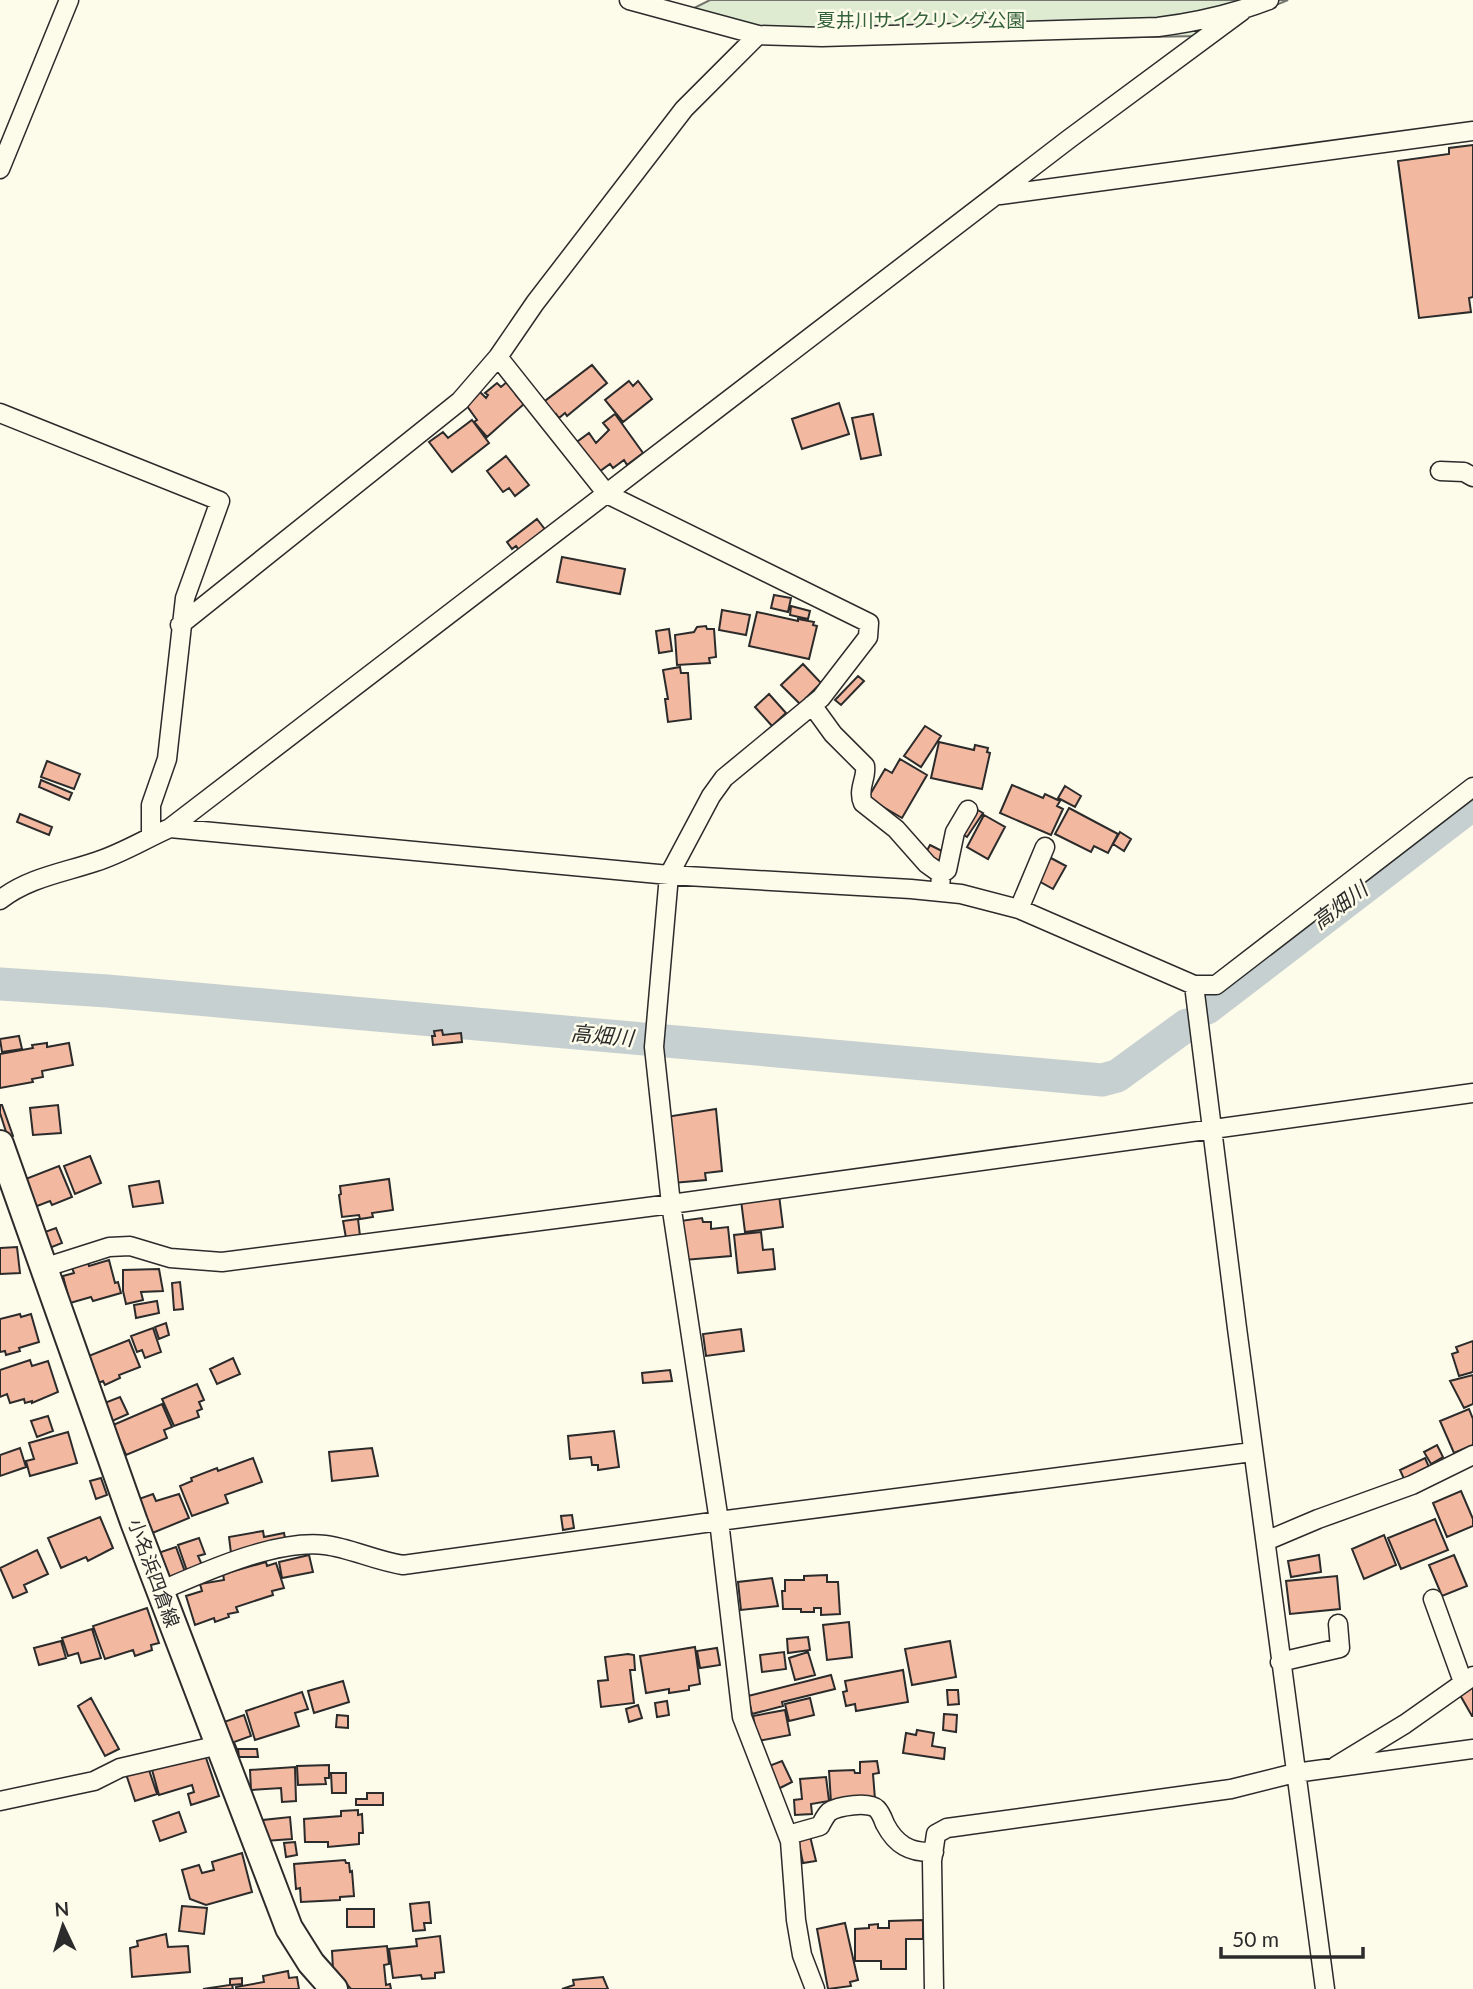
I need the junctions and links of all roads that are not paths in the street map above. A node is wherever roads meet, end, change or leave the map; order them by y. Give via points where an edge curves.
1 (69, 0) edge
2 (629, 0) edge
3 (1269, 0) edge
4 (1242, 10) junction
5 (758, 35) junction
6 (1473, 131) edge
7 (0, 169) edge
8 (997, 195) junction
9 (498, 357) junction
10 (0, 413) edge
11 (1440, 471) dead end
12 (1473, 477) edge
13 (607, 494) junction
14 (180, 625) junction
15 (811, 705) junction
16 (1473, 787) edge
17 (968, 810) dead end
18 (170, 828) junction
19 (151, 836) junction
20 (1045, 847) dead end
21 (669, 875) junction
22 (941, 883) junction
23 (0, 900) edge
24 (1019, 909) junction
25 (1195, 985) junction
26 (1473, 1093) edge
27 (1212, 1130) junction
28 (0, 1144) edge
29 (671, 1204) junction
30 (43, 1268) junction
31 (1252, 1452) junction
32 (1473, 1455) edge
33 (719, 1521) junction
34 (1266, 1541) junction
35 (160, 1591) junction
36 (1433, 1599) dead end
37 (1338, 1623) dead end
38 (1280, 1662) junction
39 (1468, 1679) edge
40 (219, 1745) junction
41 (1473, 1749) edge
42 (1334, 1768) junction
43 (1295, 1773) junction
44 (0, 1801) edge
45 (788, 1835) junction
46 (934, 1852) junction
47 (334, 1989) edge
48 (815, 1989) edge
49 (933, 1989) edge
50 (1325, 1989) edge

1 - 7 street
2 - 5 street
3 - 4 street
4 - 5 street via 1158,27
4 - 8 street
5 - 9 street via 684,108
6 - 8 street
8 - 13 street
9 - 13 street
9 - 14 street via 460,401
10 - 14 street via 220,501 184,598
11 - 12 street
13 - 15 street via 869,623 869,637
13 - 18 street
14 - 19 street via 167,759 151,806
15 - 21 street via 724,778
15 - 22 street via 867,769 860,791 863,803 896,829
16 - 25 street via 1216,985
17 - 22 street via 955,832
18 - 19 street
18 - 21 street
19 - 23 street via 96,862 45,875
20 - 24 street
21 - 22 street
21 - 29 street via 654,1040
22 - 24 street
24 - 25 street
25 - 27 street
26 - 27 street
27 - 29 street
27 - 31 street
28 - 30 main road, 小名浜四倉線
29 - 30 street via 222,1262 170,1258 130,1246 109,1247
29 - 33 street
30 - 35 main road, 小名浜四倉線
31 - 33 street
31 - 34 street
32 - 34 street via 1412,1485
33 - 35 street via 403,1565 325,1545 293,1546 221,1564
33 - 45 street via 742,1717
34 - 38 street
35 - 40 main road, 小名浜四倉線
36 - 39 street
37 - 38 street via 1340,1648
38 - 43 street
39 - 42 street
40 - 44 street via 120,1768 94,1781
40 - 47 main road, 小名浜四倉線 via 289,1928
41 - 42 street
42 - 43 street
43 - 46 street via 1231,1789 947,1828 936,1834
43 - 50 street
45 - 46 street via 820,1826 837,1808 867,1805 878,1811 899,1844 919,1853
45 - 48 street via 802,1955
46 - 49 street

